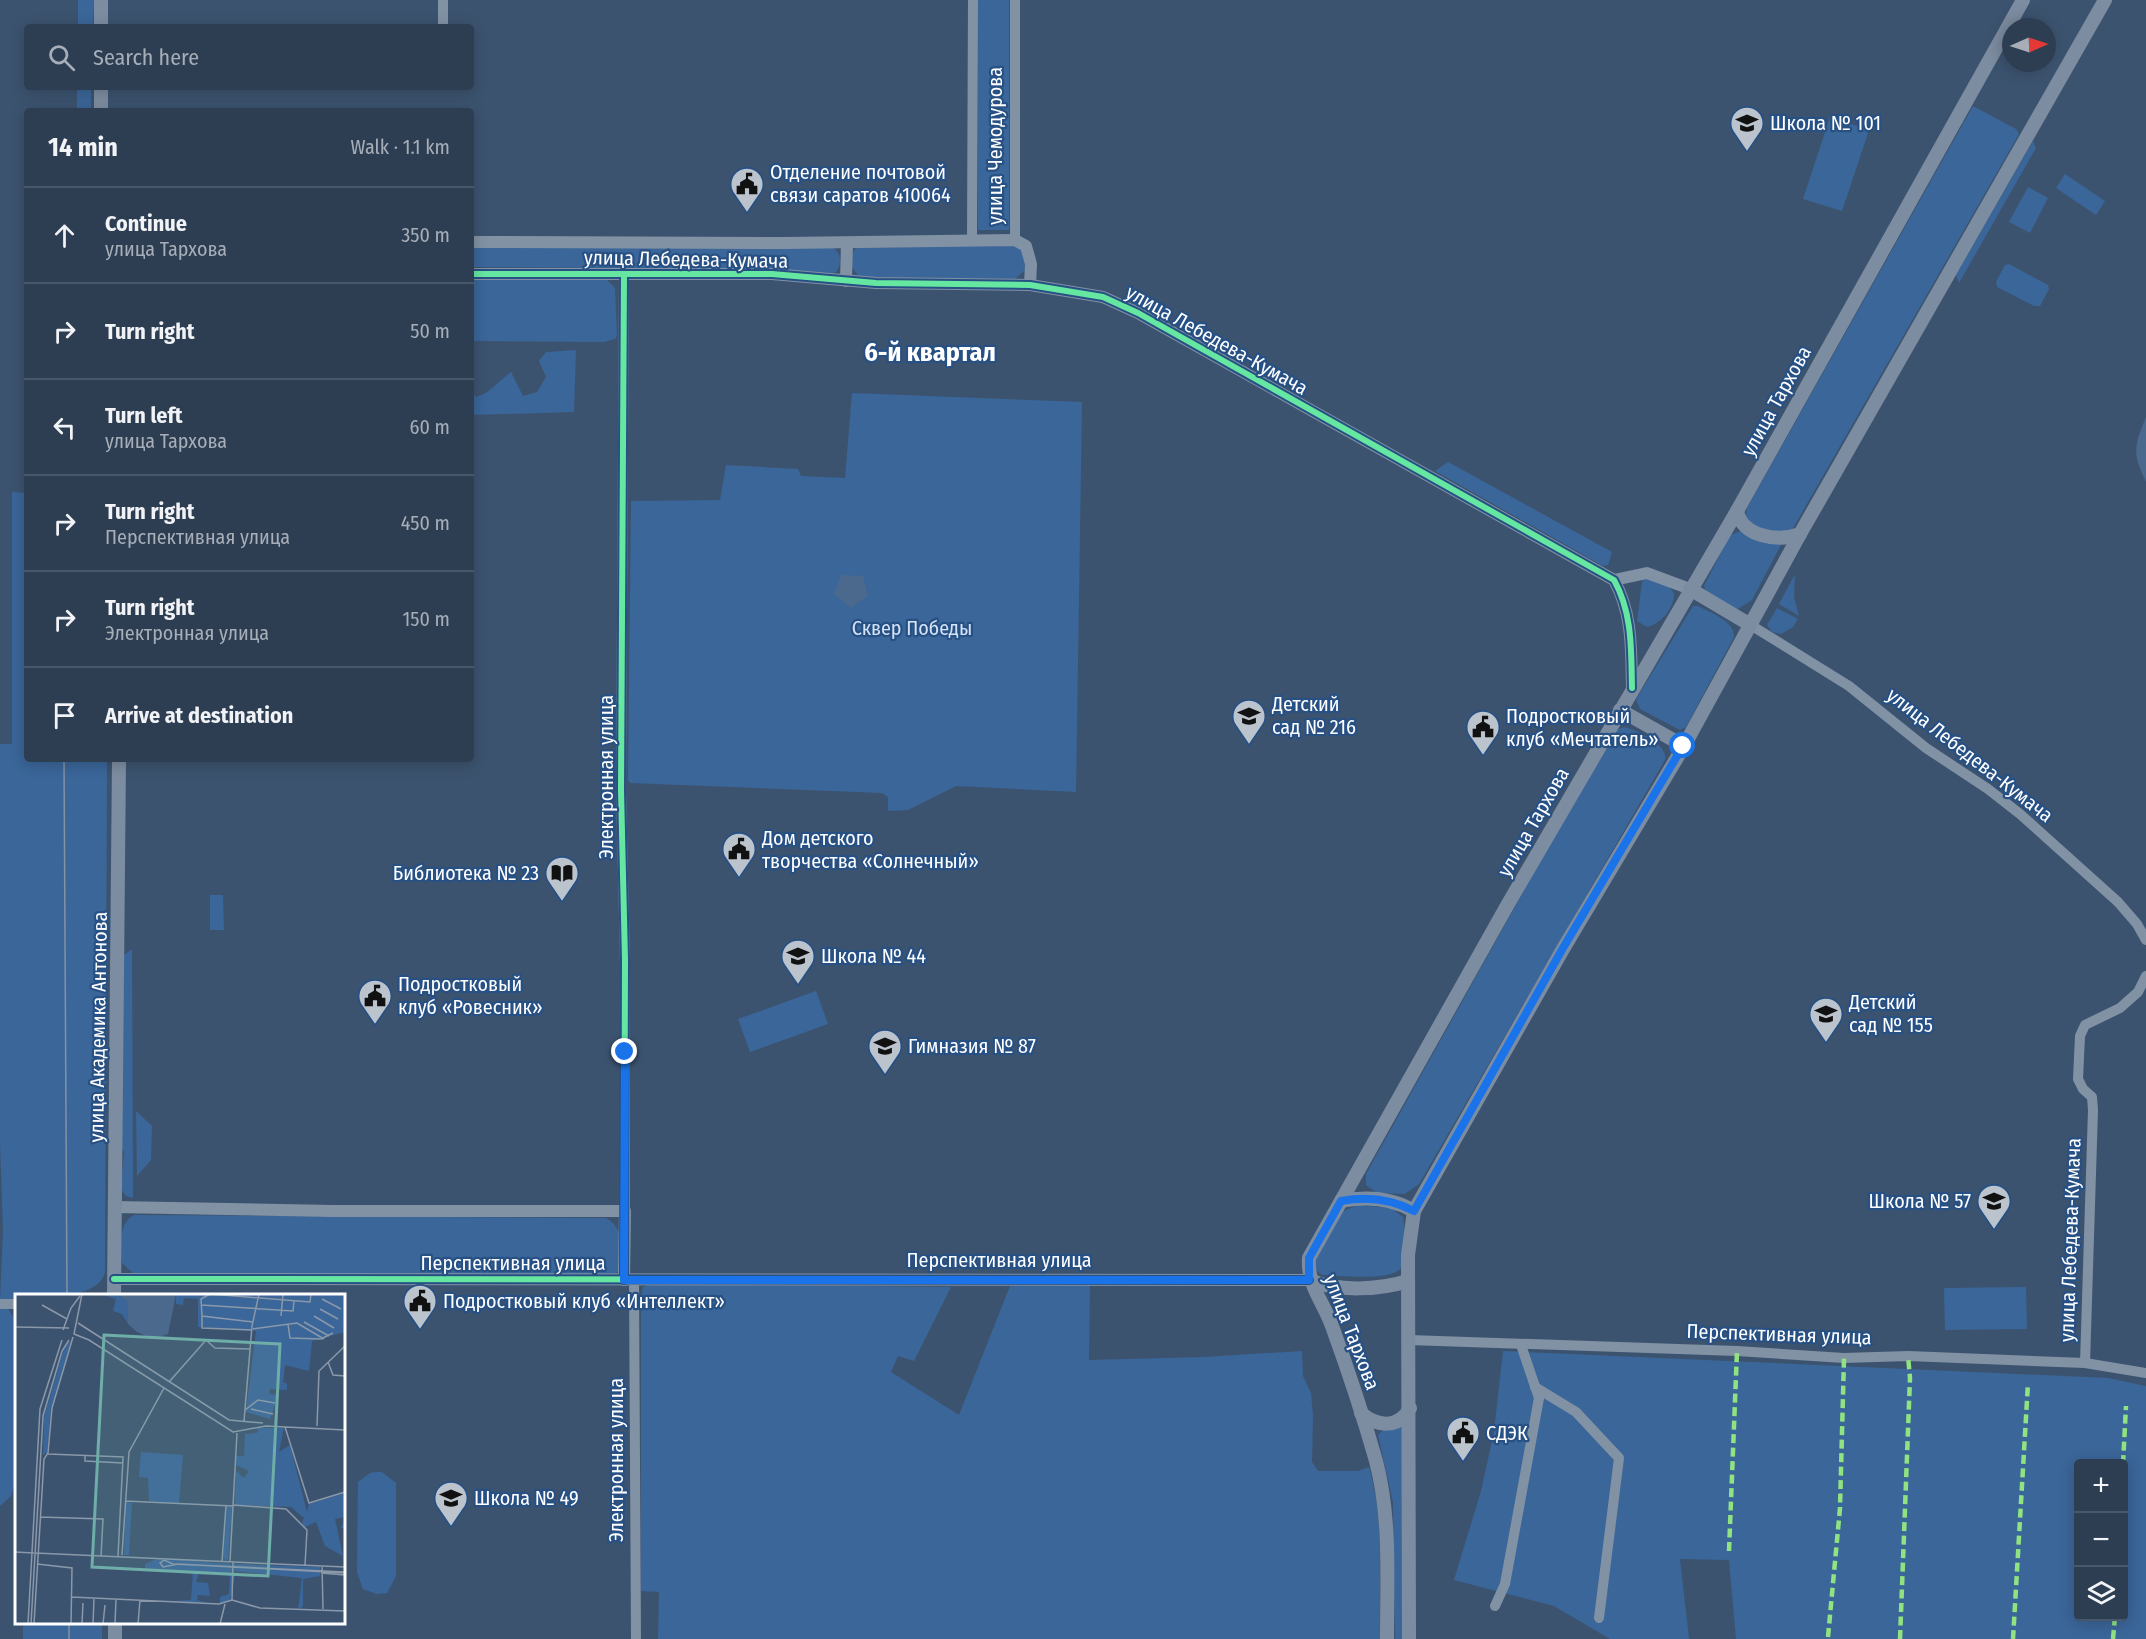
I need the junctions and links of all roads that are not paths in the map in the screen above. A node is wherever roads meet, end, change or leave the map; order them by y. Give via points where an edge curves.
1 (101, 0) edge
2 (443, 0) edge
3 (974, 0) edge
4 (1015, 0) edge
5 (2022, 0) edge
6 (2105, 0) edge
7 (101, 24) edge
8 (443, 24) edge
9 (101, 90) edge
10 (101, 108) edge
11 (972, 239) junction
12 (1015, 240) junction
13 (474, 242) edge
14 (847, 243) junction
15 (474, 274) edge
16 (624, 274) junction
17 (846, 281) junction
18 (1030, 285) junction
19 (1737, 511) junction
20 (1800, 534) junction
21 (1614, 580) junction
22 (1690, 589) junction
23 (1749, 624) junction
24 (1632, 688) junction
25 (1620, 710) junction
26 (1683, 746) junction
27 (119, 762) edge
28 (2146, 940) edge
29 (2146, 976) edge
30 (1341, 1201) junction
31 (114, 1207) junction
32 (625, 1211) junction
33 (1414, 1211) junction
34 (114, 1279) junction
35 (629, 1280) junction
36 (1309, 1280) junction
37 (1408, 1281) junction
38 (114, 1294) edge
39 (1409, 1340) junction
40 (1521, 1345) junction
41 (2085, 1363) junction
42 (2146, 1373) edge
43 (1535, 1387) junction
44 (1410, 1408) junction
45 (1361, 1413) junction
46 (1495, 1606) dead end
47 (1599, 1618) dead end
48 (115, 1624) edge
49 (116, 1639) edge
50 (636, 1639) edge
51 (1388, 1639) edge
52 (1409, 1639) edge

1 - 7 main road
2 - 8 street
3 - 11 street, улица Чемодурова
4 - 12 street, улица Чемодурова
5 - 19 main road, улица Тархова
6 - 20 main road, улица Тархова
9 - 10 main road
11 - 12 street, улица Лебедева-Кумача
11 - 14 street, улица Лебедева-Кумача
12 - 18 street, улица Чемодурова via 1026,246 1031,264
13 - 14 street, улица Лебедева-Кумача
14 - 17 street
15 - 16 street, улица Лебедева-Кумача
16 - 17 street, улица Лебедева-Кумача via 772,274
16 - 32 street, Электронная улица via 621,790
17 - 18 street, улица Лебедева-Кумача
18 - 21 street, улица Лебедева-Кумача via 1103,297 1138,313
19 - 20 main road via 1744,527 1752,532 1782,539
19 - 22 main road, улица Тархова
20 - 23 main road, улица Тархова
21 - 22 street via 1647,573
21 - 24 street via 1622,594 1629,624
22 - 23 main road
22 - 24 main road, улица Тархова
23 - 26 main road, улица Тархова
23 - 28 street, улица Лебедева-Кумача via 1849,686 1926,748 2020,814 2118,902
24 - 25 main road, улица Тархова
25 - 26 main road
25 - 30 main road, улица Тархова
26 - 33 main road, улица Тархова
27 - 31 main road, улица Академика Антонова
29 - 41 street, улица Лебедева-Кумача via 2138,992 2120,1008 2085,1025 2080,1036 2078,1079 2092,1097 2093,1110
30 - 33 main road via 1365,1197 1402,1204
30 - 36 main road, улица Тархова via 1309,1258
31 - 32 street
31 - 34 main road, улица Академика Антонова
32 - 35 street, Электронная улица
33 - 37 main road, улица Тархова
34 - 35 street, Перспективная улица
34 - 38 main road, улица Академика Антонова
35 - 36 street, Перспективная улица
35 - 50 street, Электронная улица
36 - 37 main road via 1325,1286 1389,1286
36 - 45 main road, улица Тархова via 1326,1309
37 - 39 main road, улица Тархова
39 - 40 street, Перспективная улица
39 - 44 main road, улица Тархова
40 - 41 street, Перспективная улица
40 - 43 street
41 - 42 street, Перспективная улица
43 - 46 street via 1539,1398 1536,1426 1505,1584
43 - 47 street via 1576,1412 1619,1458
44 - 45 main road via 1403,1419 1389,1424 1376,1423
44 - 52 main road, улица Тархова
45 - 51 main road, улица Тархова via 1382,1484
48 - 49 main road

